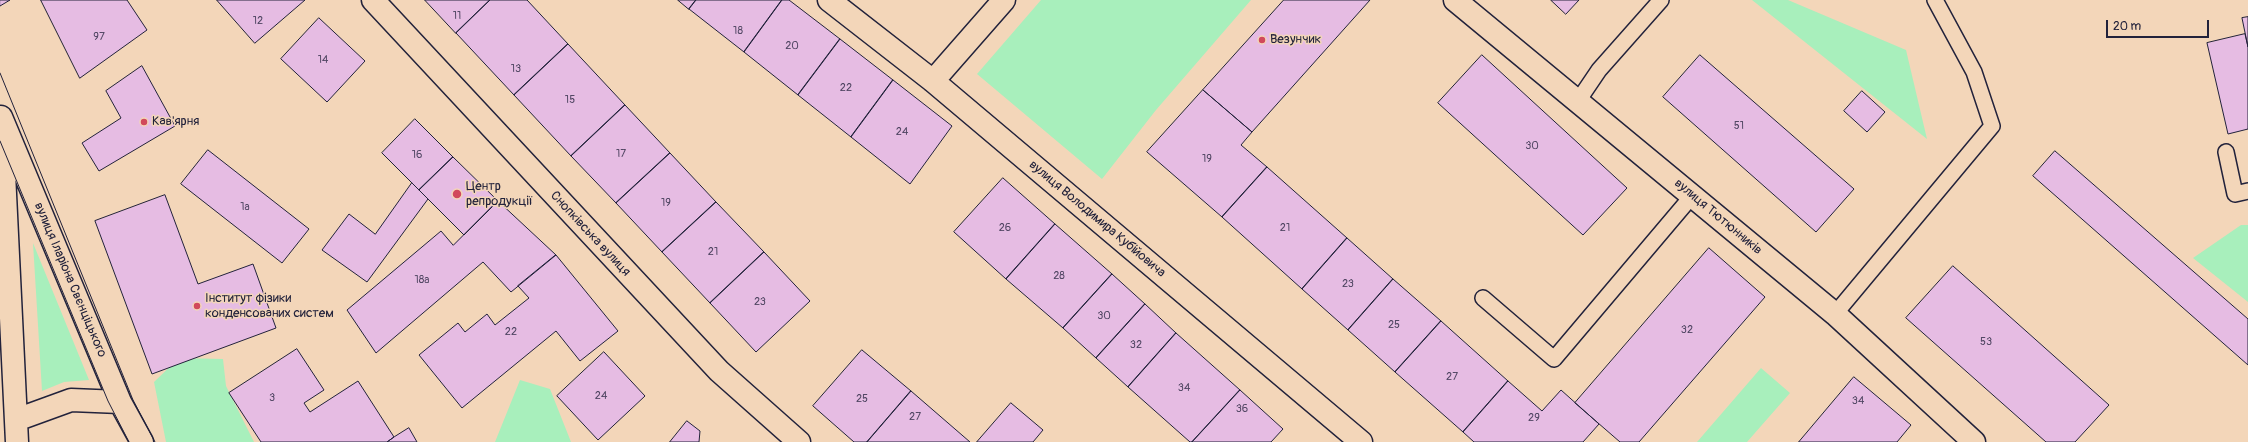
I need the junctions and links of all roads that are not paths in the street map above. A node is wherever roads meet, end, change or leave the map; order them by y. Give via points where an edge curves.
1 (373, 0) edge
2 (829, 0) edge
3 (1004, 0) edge
4 (1455, 0) edge
5 (1661, 0) edge
6 (1935, 0) edge
7 (933, 81) junction
8 (1578, 101) junction
9 (0, 116) edge
10 (2226, 152) dead end
11 (2248, 191) edge
12 (1692, 196) junction
13 (1483, 298) dead end
14 (1835, 314) junction
15 (6, 353) edge
16 (120, 402) junction
17 (16, 420) junction
18 (1965, 439) edge
19 (17, 442) edge
20 (142, 442) edge
21 (799, 442) edge
22 (1361, 442) edge

1 - 21 street, Снопківська вулиця via 719,371
2 - 7 street, вулиця Володимира Кубійовича
3 - 7 street
4 - 8 street, вулиця Тютюнників
5 - 8 lane via 1600,70
6 - 14 lane via 1974,72 1992,126
7 - 22 street, вулиця Володимира Кубійовича
8 - 12 street, вулиця Тютюнників
9 - 15 street
9 - 16 street, вулиця Іларіона Свєнціцького
10 - 11 lane via 2235,194
12 - 13 lane via 1554,359
12 - 14 street, вулиця Тютюнників
14 - 18 street, вулиця Тютюнників
15 - 17 street
16 - 17 street via 71,400
16 - 20 street, вулиця Іларіона Свєнціцького
17 - 19 street

